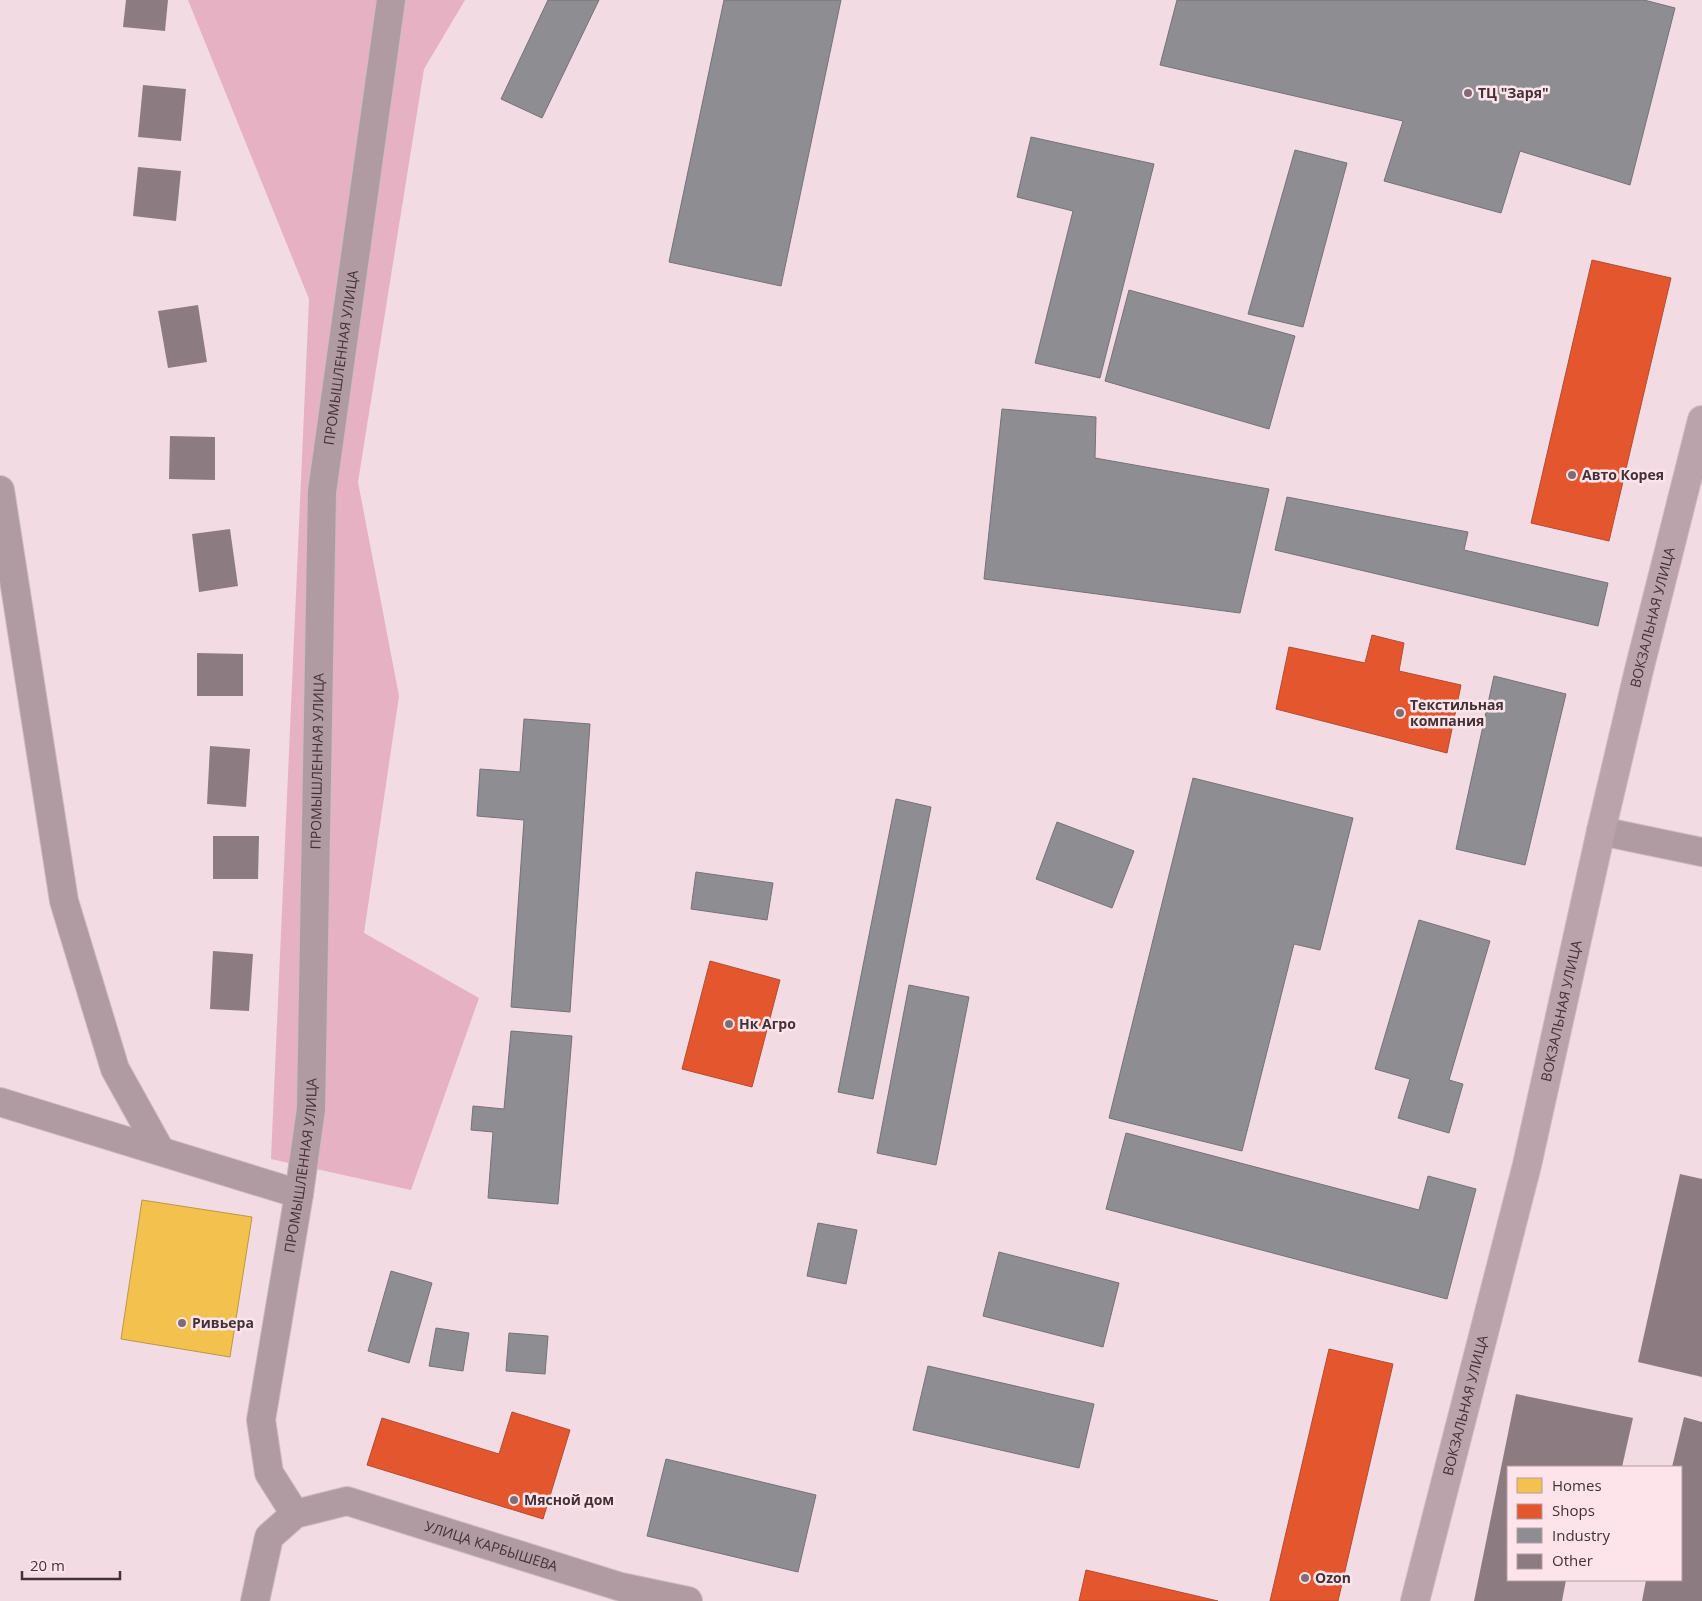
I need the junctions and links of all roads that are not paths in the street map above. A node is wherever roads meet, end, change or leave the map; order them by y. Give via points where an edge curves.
1 (390, 0) edge
2 (1702, 420) edge
3 (0, 490) edge
4 (1601, 831) junction
5 (1702, 852) edge
6 (0, 1102) edge
7 (160, 1150) junction
8 (299, 1194) junction
9 (295, 1514) junction
10 (254, 1601) edge
11 (688, 1601) edge
12 (1415, 1601) edge

1 - 8 street, ПРОМЫШЛЕННАЯ УЛИЦА via 322,492 311,1109
2 - 4 main road, ВОКЗАЛЬНАЯ УЛИЦА
3 - 7 street via 64,901 115,1069
4 - 5 street
4 - 12 main road, ВОКЗАЛЬНАЯ УЛИЦА via 1527,1165
6 - 7 street
7 - 8 street
8 - 9 street, ПРОМЫШЛЕННАЯ УЛИЦА via 262,1420 269,1473
9 - 10 street via 269,1537
9 - 11 street, УЛИЦА КАРБЫШЕВА via 347,1501 621,1587

